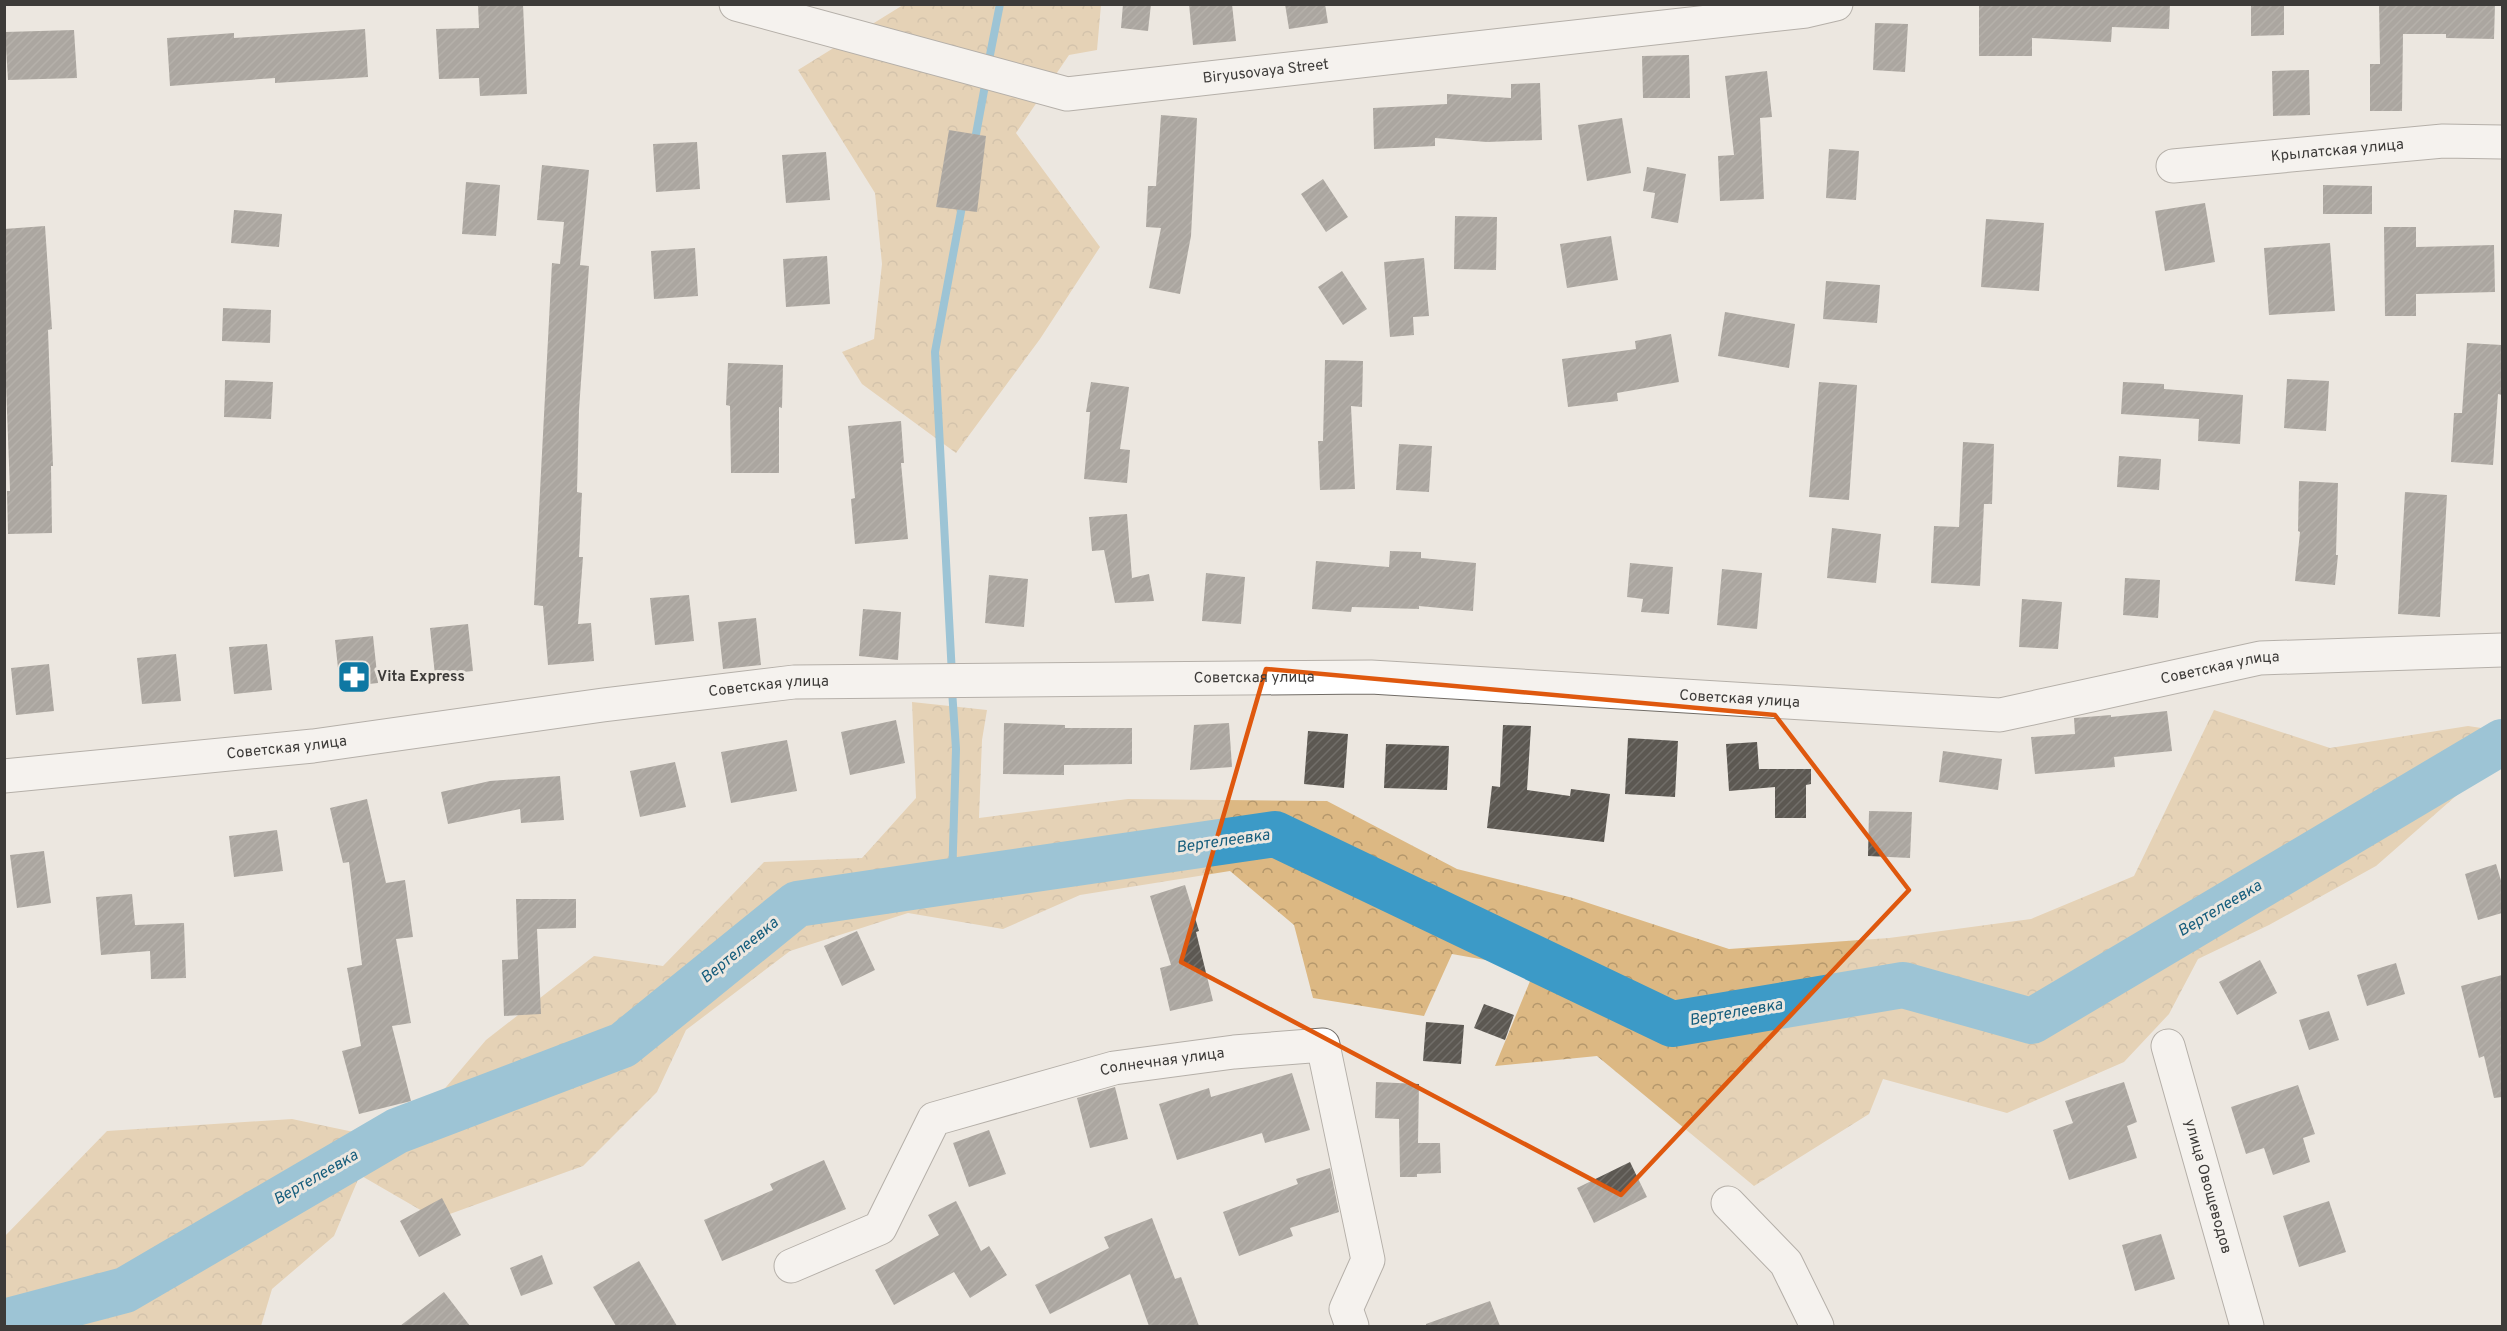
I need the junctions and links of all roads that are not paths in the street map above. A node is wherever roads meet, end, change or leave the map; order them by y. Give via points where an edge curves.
1 (736, 4) edge
2 (1821, 8) edge
3 (2502, 141) edge
4 (2173, 166) dead end
5 (2502, 650) edge
6 (4, 776) edge
7 (2168, 1046) dead end
8 (1728, 1203) dead end
9 (791, 1266) dead end
10 (1352, 1326) edge
11 (1817, 1326) edge
12 (2247, 1326) edge

1 - 2 street, Biryusovaya Street via 1067,94
3 - 4 street, Крылатская улица via 2443,141
5 - 6 street, Советская улица via 2260,658 2000,715 1371,677 794,682 313,746
7 - 12 street, улица Овощеводов
8 - 11 street via 1786,1263
9 - 10 street, Солнечная улица via 880,1228 934,1119 1114,1068 1323,1045 1368,1260 1346,1309

